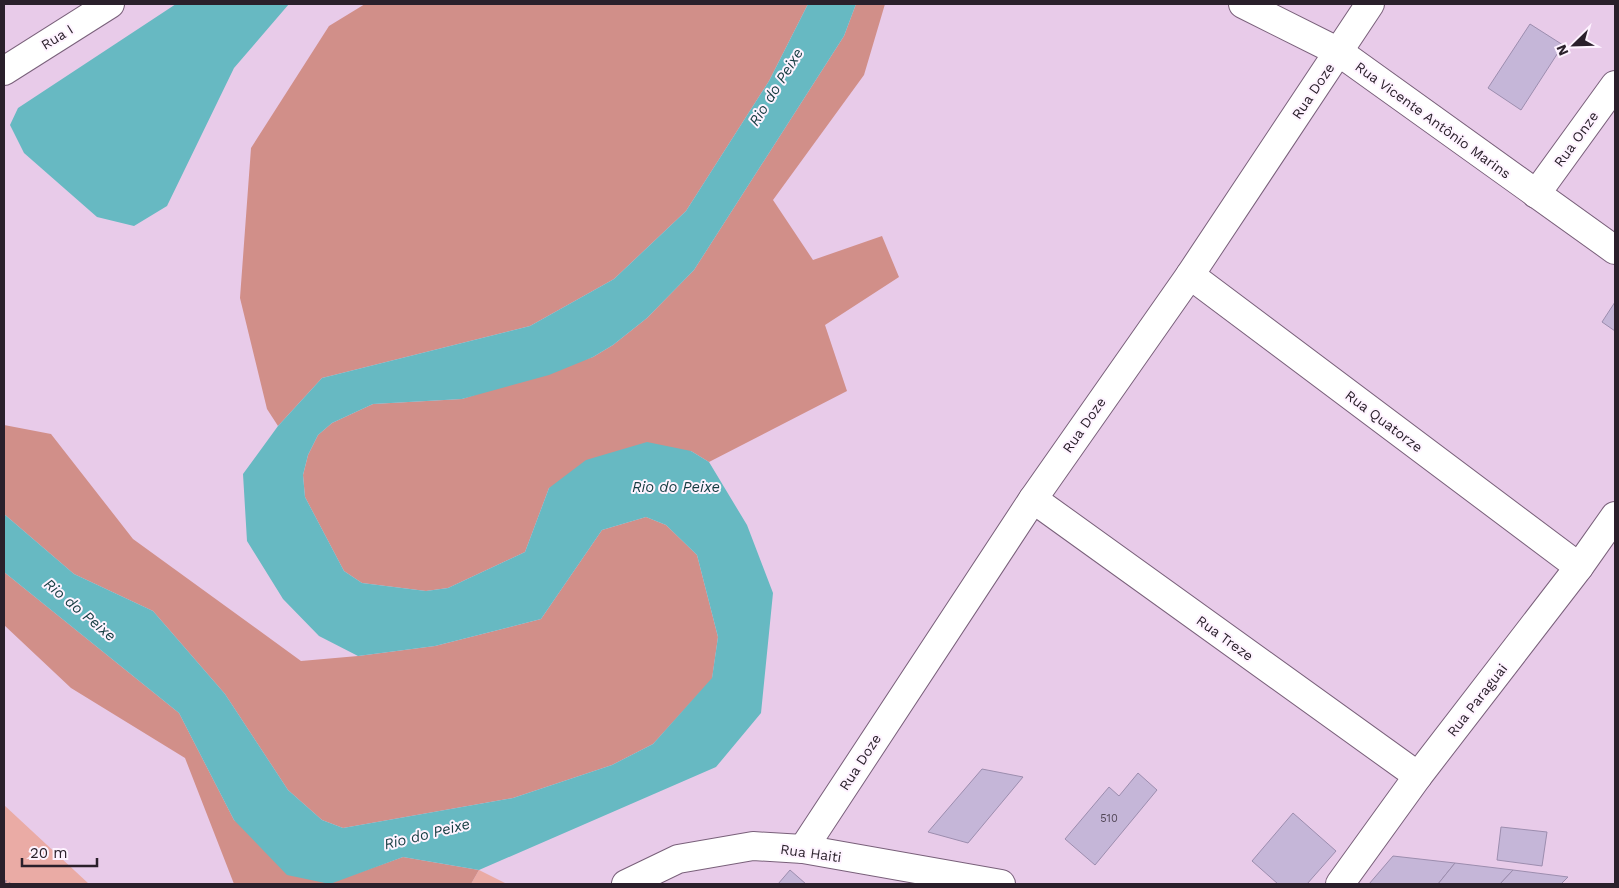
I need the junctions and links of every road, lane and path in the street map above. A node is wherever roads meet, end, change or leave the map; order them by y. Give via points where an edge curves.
1 (110, 4) edge
2 (1243, 4) edge
3 (1370, 4) edge
4 (1339, 52) junction
5 (4, 71) edge
6 (1615, 85) edge
7 (1536, 194) junction
8 (1615, 250) edge
9 (1190, 275) junction
10 (1032, 499) junction
11 (1615, 516) edge
12 (1579, 567) junction
13 (1418, 776) junction
14 (803, 850) junction
15 (4, 881) edge
16 (10, 884) edge
17 (626, 884) edge
18 (1001, 884) edge
19 (1340, 884) edge

1 - 5 street, Rua I
2 - 4 street, Rua Vicente Antônio Marins
3 - 4 street, Rua Doze
4 - 7 street, Rua Vicente Antônio Marins
4 - 9 street, Rua Doze
6 - 7 street, Rua Onze
7 - 8 street, Rua Vicente Antônio Marins
9 - 10 street, Rua Doze
9 - 12 street, Rua Quatorze
10 - 13 street, Rua Treze
10 - 14 street, Rua Doze
11 - 12 street, Rua Paraguai
12 - 13 street, Rua Paraguai
13 - 19 street, Rua Paraguai
14 - 17 street, Rua Haiti via 753,846 678,859
14 - 18 street, Rua Haiti
15 - 16 path

